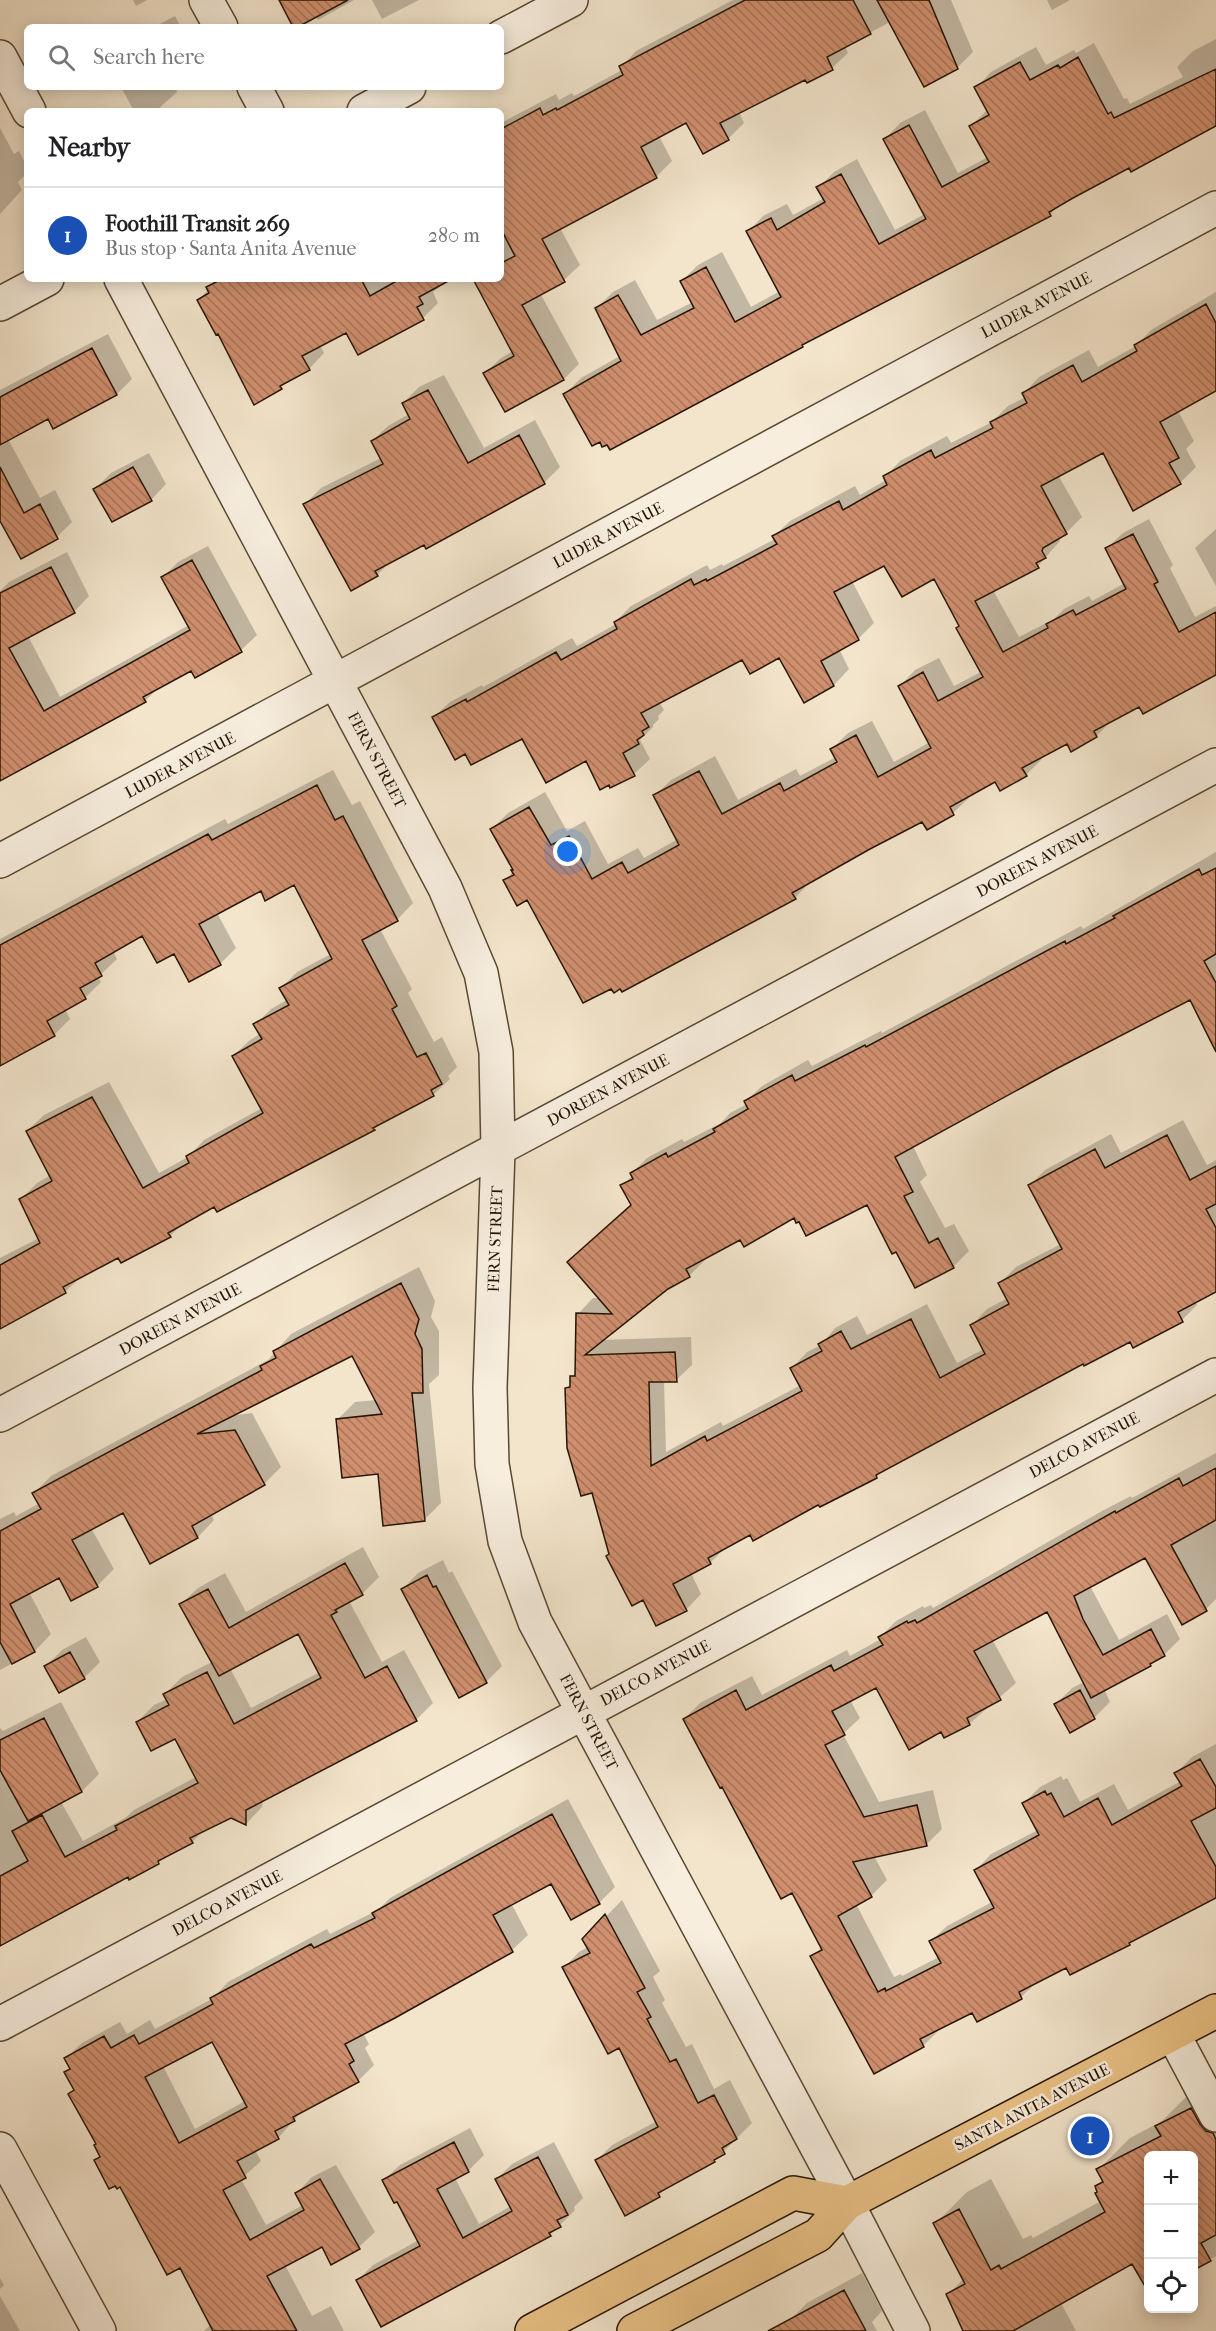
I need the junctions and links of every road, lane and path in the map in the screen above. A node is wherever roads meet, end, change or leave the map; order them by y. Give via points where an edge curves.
1 (207, 0) edge
2 (570, 0) edge
3 (219, 24) edge
4 (504, 35) edge
5 (0, 57) edge
6 (256, 90) edge
7 (403, 90) edge
8 (27, 108) edge
9 (265, 108) edge
10 (370, 108) edge
11 (1216, 208) edge
12 (41, 282) edge
13 (123, 282) edge
14 (0, 304) edge
15 (336, 682) junction
16 (1216, 765) edge
17 (0, 861) edge
18 (498, 1150) junction
19 (1216, 1375) edge
20 (0, 1415) edge
21 (584, 1711) junction
22 (1216, 2011) edge
23 (0, 2024) edge
24 (1173, 2034) junction
25 (1216, 2115) edge
26 (0, 2148) edge
27 (847, 2203) junction
28 (99, 2331) edge
29 (532, 2331) edge
30 (634, 2331) edge
31 (913, 2331) edge

1 - 3 street
2 - 4 street
5 - 8 street
6 - 9 street
7 - 10 street
11 - 15 street, LUDER AVENUE
12 - 14 street
13 - 15 street, FERN STREET
15 - 17 street, LUDER AVENUE
15 - 18 street, FERN STREET via 445,888 481,973 496,1052
16 - 18 street, DOREEN AVENUE
18 - 20 street, DOREEN AVENUE
18 - 21 street, FERN STREET via 490,1388 492,1464 505,1541 535,1622
19 - 21 street, DELCO AVENUE
21 - 23 street, DELCO AVENUE
21 - 27 street, FERN STREET
22 - 24 main road, SANTA ANITA AVENUE
24 - 25 street
24 - 27 main road, SANTA ANITA AVENUE
26 - 28 street
27 - 29 main road via 793,2193
27 - 30 main road, SANTA ANITA AVENUE via 818,2235
27 - 31 street, FERN STREET

